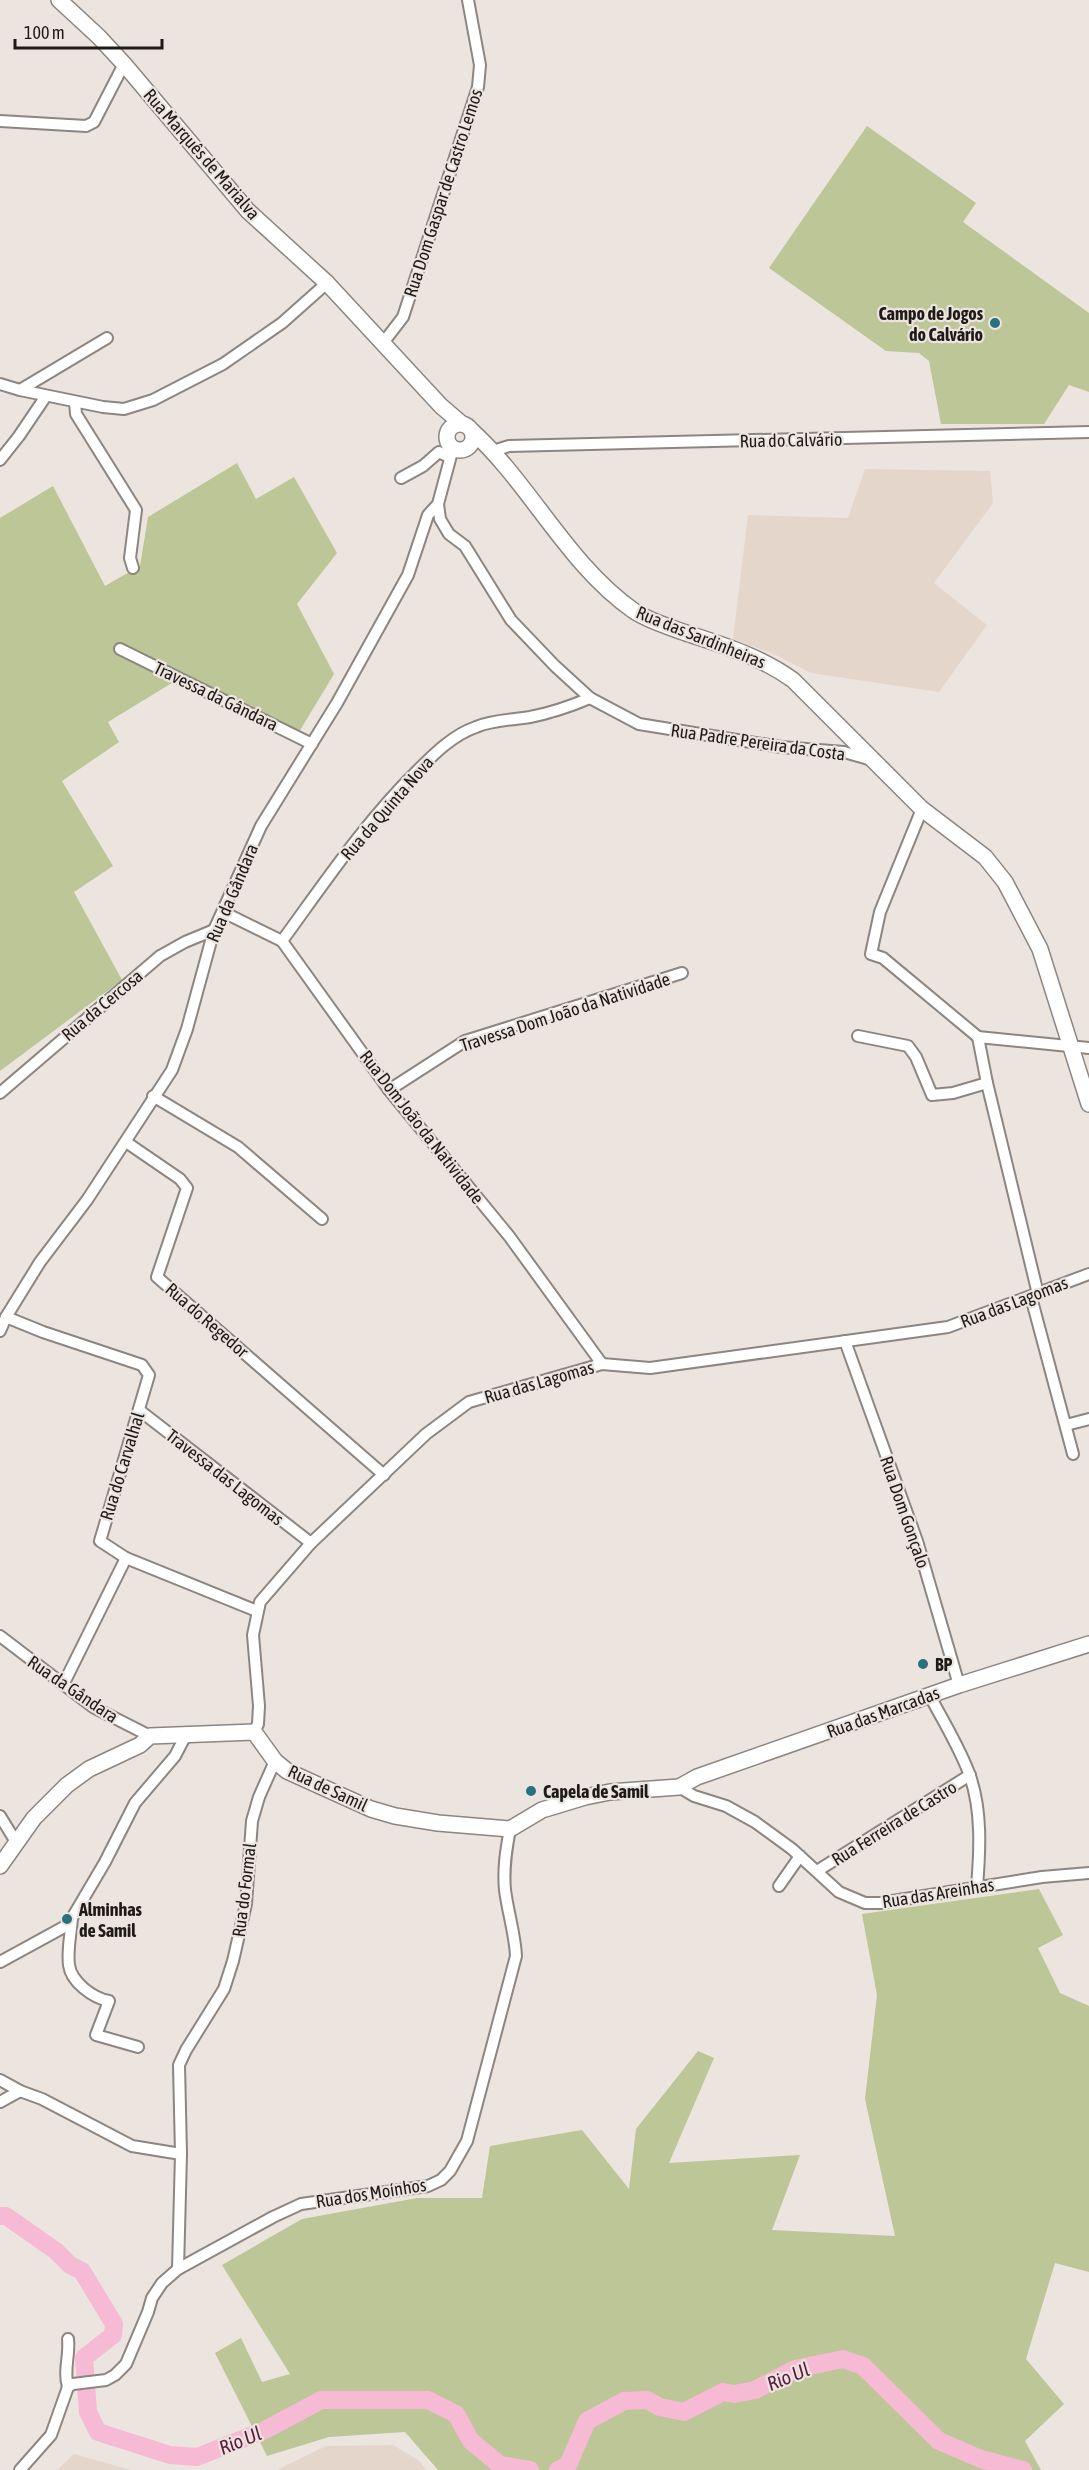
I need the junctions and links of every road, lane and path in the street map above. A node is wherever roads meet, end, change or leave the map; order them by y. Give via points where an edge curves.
1 (58, 0) edge
2 (468, 0) edge
3 (124, 64) junction
4 (0, 121) edge
5 (327, 283) junction
6 (107, 338) dead end
7 (383, 343) junction
8 (0, 384) edge
9 (20, 390) junction
10 (46, 396) junction
11 (75, 402) junction
12 (461, 429) junction
13 (1089, 432) edge
14 (457, 451) junction
15 (493, 451) junction
16 (0, 460) edge
17 (401, 478) dead end
18 (438, 504) junction
19 (133, 568) dead end
20 (120, 649) dead end
21 (590, 698) junction
22 (312, 744) junction
23 (872, 760) junction
24 (922, 809) junction
25 (223, 912) junction
26 (214, 930) junction
27 (282, 941) junction
28 (682, 974) dead end
29 (858, 1036) dead end
30 (978, 1037) junction
31 (1070, 1047) junction
32 (1089, 1048) edge
33 (987, 1083) junction
34 (389, 1090) junction
35 (0, 1093) edge
36 (153, 1096) junction
37 (1089, 1104) edge
38 (126, 1142) junction
39 (322, 1219) dead end
40 (1089, 1274) edge
41 (1034, 1295) junction
42 (6, 1317) junction
43 (0, 1331) edge
44 (845, 1341) junction
45 (602, 1364) junction
46 (139, 1410) junction
47 (1089, 1419) edge
48 (1066, 1425) junction
49 (1073, 1454) dead end
50 (384, 1475) junction
51 (311, 1543) junction
52 (126, 1558) junction
53 (257, 1611) junction
54 (0, 1636) edge
55 (1089, 1644) edge
56 (64, 1683) junction
57 (959, 1685) junction
58 (930, 1696) junction
59 (254, 1732) junction
60 (187, 1733) junction
61 (150, 1736) junction
62 (275, 1761) junction
63 (970, 1775) junction
64 (679, 1787) junction
65 (0, 1816) edge
66 (510, 1829) junction
67 (16, 1842) junction
68 (800, 1856) junction
69 (0, 1866) edge
70 (817, 1871) junction
71 (1089, 1873) edge
72 (779, 1886) dead end
73 (977, 1887) junction
74 (72, 1918) junction
75 (0, 1962) edge
76 (138, 2047) dead end
77 (0, 2080) edge
78 (20, 2091) junction
79 (0, 2102) edge
80 (181, 2154) junction
81 (178, 2269) junction
82 (68, 2339) dead end
83 (82, 2384) junction
84 (20, 2470) edge

1 - 3 street, Rua Marquês de Marialva
2 - 7 street, Rua Dom Gaspar de Castro Lemos via 480,65 478,87 403,317
3 - 4 street via 94,122 86,126
3 - 5 street, Rua Marquês de Marialva via 248,211
5 - 7 street, Rua Marquês de Marialva
5 - 11 street via 282,323 223,364 153,400 124,409
6 - 9 street
7 - 12 street, Rua das Sardinheiras
8 - 9 street
9 - 10 street
10 - 11 street
10 - 16 street
11 - 19 street via 76,414 136,510 130,558
12 - 14 street via 447,438
12 - 14 street via 472,442
12 - 15 street, Rua das Sardinheiras
13 - 15 street, Rua do Calvário via 509,446
14 - 15 street
14 - 17 street via 439,452
14 - 18 street, Rua da Gândara
15 - 23 street, Rua das Sardinheiras via 588,568 621,601 653,621 758,658 777,669 793,680
18 - 21 street, Rua Padre Pereira da Costa via 440,519 449,534 465,546 511,620
18 - 22 street, Rua da Gândara via 428,515 408,575
20 - 22 street, Travessa da Gândara
21 - 23 street, Rua Padre Pereira da Costa via 639,724 782,747 843,752
21 - 27 street, Rua da Quinta Nova via 567,708 478,726 459,734 399,789 342,858
22 - 25 street, Rua da Gândara via 261,826
23 - 24 street, Rua Padre Pereira da Costa
24 - 30 street via 880,912 871,954 883,958
24 - 31 street, Rua Padre Pereira da Costa via 985,857 1005,882 1040,950
25 - 26 street, Rua da Gândara
25 - 27 street, Rua Dom João da Natividade
26 - 35 street, Rua da Cercosa via 160,956
26 - 36 street, Rua da Gândara via 172,1070
27 - 34 street, Rua Dom João da Natividade
28 - 34 street, Travessa Dom João da Natividade via 465,1041
29 - 33 street via 908,1046 932,1095 953,1094
30 - 31 street
30 - 33 street
31 - 32 street
31 - 37 street, Rua Padre Pereira da Costa
33 - 41 street
34 - 45 street, Rua Dom João da Natividade via 509,1236
36 - 38 street, Rua da Gândara
36 - 39 street via 238,1147
38 - 42 street, Rua da Gândara via 40,1262
38 - 50 street, Rua do Regedor via 187,1188 157,1277
40 - 41 street, Rua das Lagomas
41 - 44 street, Rua das Lagomas via 948,1328
41 - 48 street
42 - 43 street, Rua da Gândara
42 - 46 street, Rua do Carvalhal via 142,1365 149,1375
44 - 45 street, Rua das Lagomas via 650,1368
44 - 57 street, Rua Dom Gonçalo via 917,1541
45 - 50 street, Rua das Lagomas via 469,1402 426,1434
46 - 51 street, Travessa das Lagomas
46 - 52 street, Rua do Carvalhal via 100,1541
47 - 48 street
48 - 49 street
50 - 51 street, Rua das Lagomas
51 - 53 street, Rua das Lagomas via 264,1595
52 - 53 street, Rua do Carvalhal
52 - 56 street
53 - 59 street, Rua das Lagomas via 254,1635 259,1706
54 - 56 street, Rua da Gândara
55 - 57 street, Rua das Marcadas
56 - 61 street, Rua da Gândara via 93,1707
57 - 58 street, Rua das Marcadas
58 - 63 street
58 - 64 street, Rua das Marcadas via 697,1777
59 - 60 street
59 - 62 street, Rua de Samil
60 - 61 street
60 - 74 street via 176,1756 135,1803
61 - 67 street via 68,1785 33,1818
62 - 66 street, Rua de Samil via 328,1790 395,1816
62 - 80 street, Rua do Formal via 252,1821 246,1904 233,1961 224,1989 179,2065
63 - 70 street, Rua Ferreira de Castro
63 - 73 street via 980,1851
64 - 66 street via 585,1797 542,1810
64 - 68 street, Rua das Areinhas via 755,1822
65 - 67 street
66 - 81 street, Rua dos Moínhos via 504,1857 505,1890 516,1956 466,2141 450,2171 428,2186 301,2204
67 - 69 street
68 - 70 street, Rua das Areinhas
68 - 72 street
70 - 73 street, Rua das Areinhas via 839,1892 865,1903
71 - 73 street, Rua das Areinhas
74 - 75 street
74 - 76 street via 72,1974 93,1995 109,2001 96,2035
77 - 78 street
78 - 79 street
78 - 80 street via 132,2146
80 - 81 street, Rua do Formal
81 - 83 street, Rua dos Moínhos via 152,2298 126,2364 115,2375
82 - 83 street via 65,2377
83 - 84 street via 51,2435

